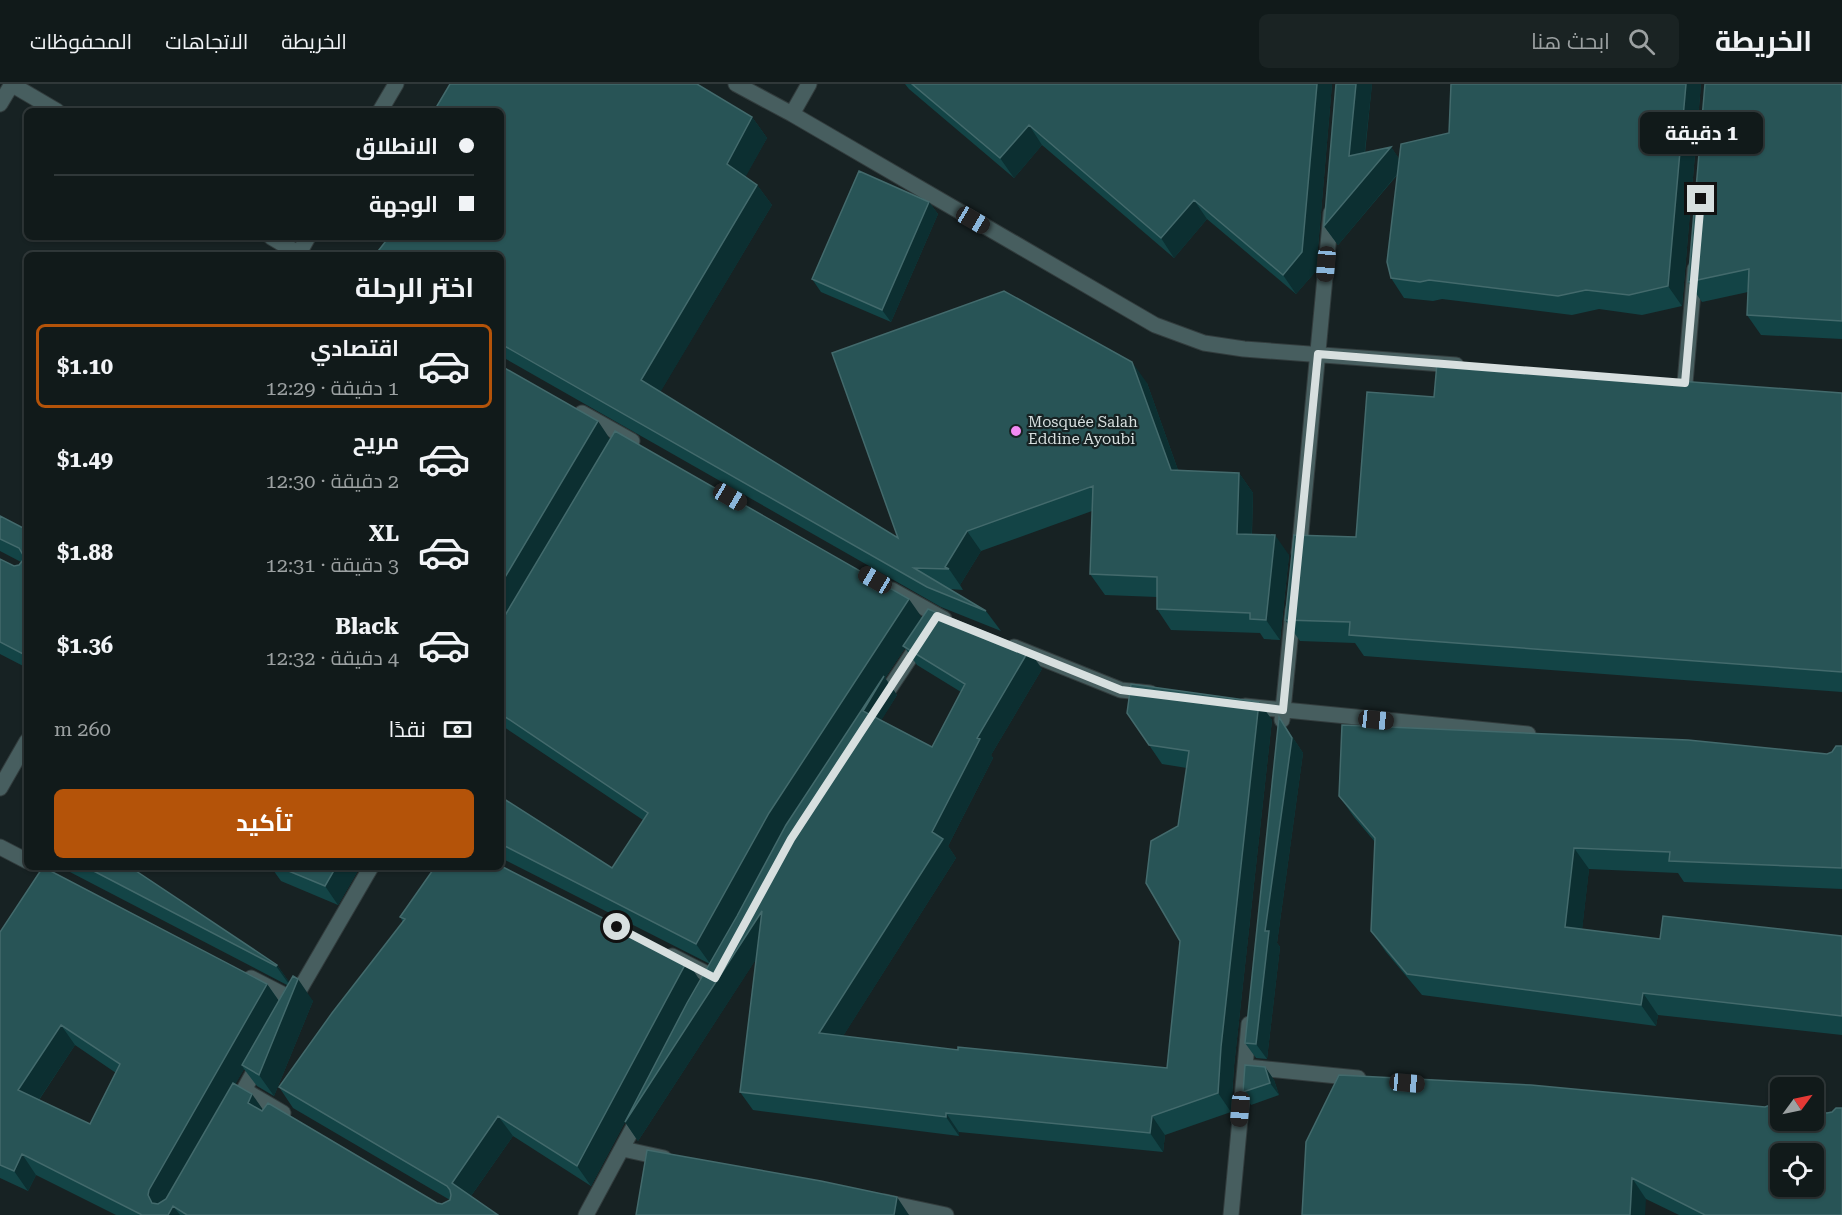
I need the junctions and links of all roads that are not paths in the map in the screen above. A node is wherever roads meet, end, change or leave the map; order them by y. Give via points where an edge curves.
1 (12, 84) edge
2 (396, 84) edge
3 (736, 84) edge
4 (809, 84) edge
5 (0, 104) edge
6 (52, 108) edge
7 (382, 108) edge
8 (792, 114) junction
9 (1332, 202) edge
10 (276, 240) edge
11 (1696, 251) edge
12 (296, 252) edge
13 (1318, 354) junction
14 (1472, 366) edge
15 (1685, 383) edge
16 (574, 408) edge
17 (647, 449) edge
18 (1297, 568) edge
19 (875, 580) edge
20 (1295, 592) edge
21 (937, 616) junction
22 (959, 625) edge
23 (1002, 642) edge
24 (1167, 696) edge
25 (1225, 703) edge
26 (1283, 710) junction
27 (873, 713) edge
28 (1280, 734) edge
29 (1545, 736) edge
30 (24, 746) edge
31 (0, 788) edge
32 (0, 847) edge
33 (24, 859) edge
34 (369, 870) edge
35 (663, 951) edge
36 (241, 973) edge
37 (715, 978) edge
38 (1251, 1008) edge
39 (266, 1050) edge
40 (1244, 1067) junction
41 (1375, 1080) edge
42 (244, 1090) junction
43 (647, 1101) edge
44 (228, 1119) edge
45 (295, 1120) edge
46 (623, 1149) junction
47 (682, 1162) edge
48 (870, 1199) edge
49 (586, 1215) edge
50 (946, 1215) edge
51 (1231, 1215) edge

1 - 5 street
1 - 6 street
2 - 7 street
3 - 8 street
4 - 8 street
8 - 13 street via 1155,326 1204,343
9 - 13 street
10 - 12 street
11 - 15 street
13 - 14 street
13 - 18 street
16 - 17 street via 623,442
19 - 21 street
20 - 26 street
21 - 22 street
21 - 27 street
23 - 24 street via 1121,690
25 - 26 street
26 - 28 street
26 - 29 street
30 - 31 street
32 - 33 street
34 - 36 street via 291,1005
35 - 37 street
38 - 40 street
39 - 42 street
40 - 41 street
40 - 51 street
42 - 44 street
42 - 45 street
43 - 46 street
46 - 47 street
46 - 49 street
48 - 50 street

